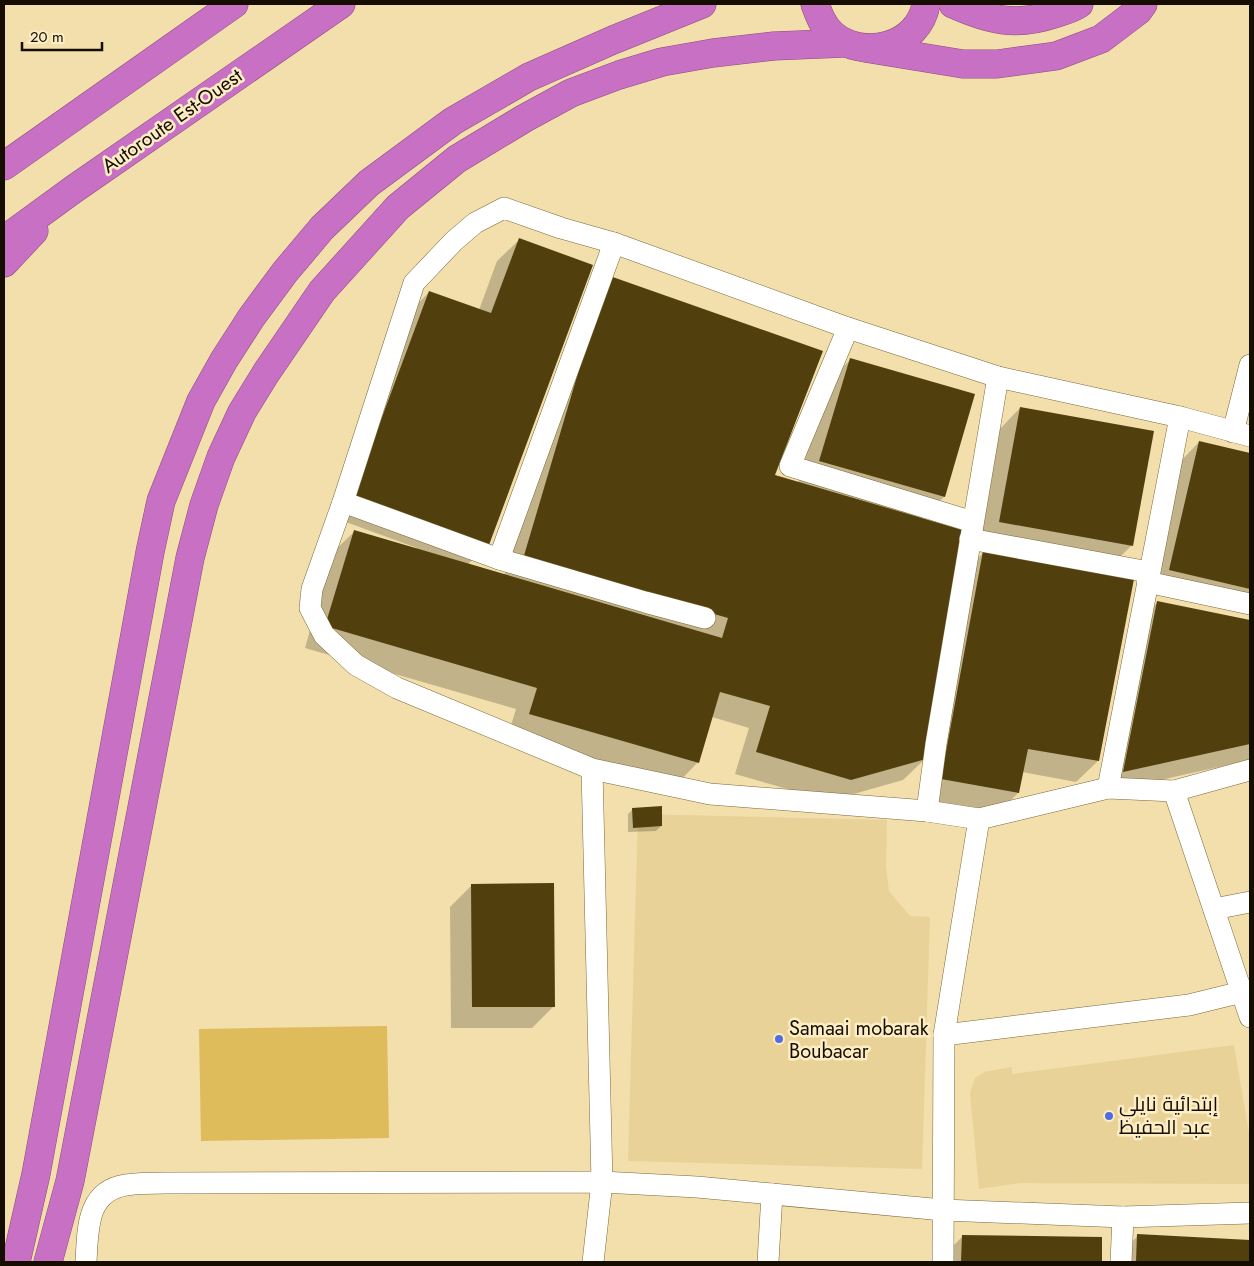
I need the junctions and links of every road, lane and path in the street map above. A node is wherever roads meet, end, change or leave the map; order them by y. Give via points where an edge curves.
1 (234, 4) edge
2 (341, 4) edge
3 (702, 4) edge
4 (815, 4) edge
5 (926, 4) edge
6 (952, 4) edge
7 (1079, 4) edge
8 (1143, 4) edge
9 (855, 46) junction
10 (4, 166) edge
11 (74, 189) junction
12 (4, 240) edge
13 (614, 243) junction
14 (4, 263) edge
15 (848, 328) junction
16 (1250, 365) edge
17 (998, 377) junction
18 (1180, 417) junction
19 (1242, 434) edge
20 (343, 502) junction
21 (972, 530) junction
22 (499, 559) junction
23 (1148, 577) junction
24 (1250, 604) edge
25 (705, 618) dead end
26 (592, 769) junction
27 (1250, 770) edge
28 (1108, 788) junction
29 (1174, 790) junction
30 (926, 811) junction
31 (979, 819) junction
32 (1250, 902) edge
33 (1214, 908) junction
34 (1246, 991) edge
35 (1250, 1017) edge
36 (944, 1035) junction
37 (602, 1182) junction
38 (772, 1194) junction
39 (943, 1210) junction
40 (1250, 1213) edge
41 (1123, 1217) junction
42 (16, 1262) edge
43 (48, 1262) edge
44 (86, 1262) edge
45 (593, 1262) edge
46 (768, 1262) edge
47 (942, 1262) edge
48 (1121, 1262) edge

1 - 10 highway
2 - 11 highway, Autoroute Est-Ouest
3 - 42 highway via 529,77 453,121 369,183 322,228 284,272 251,318 201,401 161,501 36,1174
4 - 9 highway via 820,19 831,33
5 - 9 highway via 916,27 902,40 884,47
6 - 7 highway via 996,20 1022,21
8 - 9 highway via 1102,39 1056,56 997,64 963,64
9 - 43 highway via 774,46 662,62 571,94 525,118 457,159 398,207 322,290 266,373 242,412 221,457 190,558 70,1181
11 - 12 highway, Autoroute Est-Ouest
11 - 14 highway
13 - 15 street
13 - 20 street via 504,208 474,224 454,241 414,283
13 - 22 street
15 - 17 street
15 - 21 street via 790,466
16 - 19 street
17 - 18 street
17 - 21 street
18 - 19 street
18 - 23 street
20 - 22 street
20 - 26 street via 312,589 310,608 324,635 356,665 397,688
21 - 23 street
21 - 30 street
22 - 25 street
23 - 24 street
23 - 28 street
26 - 30 street via 710,794
26 - 37 street
27 - 29 street
28 - 29 street
28 - 31 street
29 - 33 street
30 - 31 street
31 - 36 street
32 - 33 street
33 - 34 street
34 - 35 street
34 - 36 street via 1189,1005
36 - 39 street
37 - 38 street
37 - 44 street via 125,1185 106,1191 95,1202 89,1224
37 - 45 street
38 - 39 street
38 - 46 street
39 - 41 street
39 - 47 street
40 - 41 street
41 - 48 street

